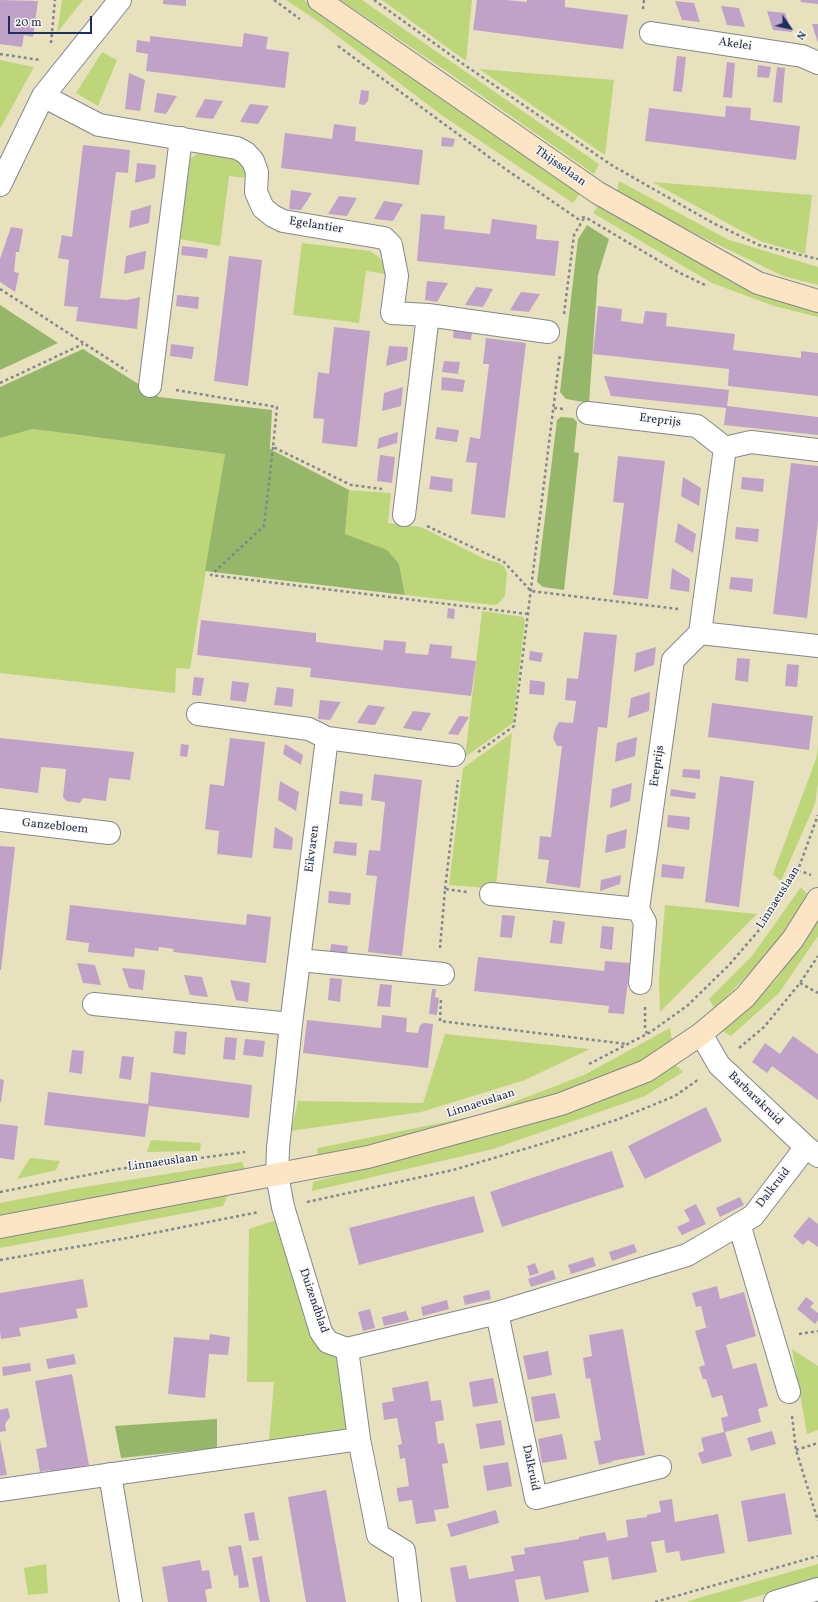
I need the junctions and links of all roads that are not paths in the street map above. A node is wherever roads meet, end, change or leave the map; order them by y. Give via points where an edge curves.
1 (120, 0) edge
2 (319, 0) edge
3 (651, 33) dead end
4 (818, 63) edge
5 (43, 96) junction
6 (181, 138) junction
7 (0, 185) edge
8 (818, 301) edge
9 (428, 316) junction
10 (557, 332) road end
11 (150, 386) road end
12 (588, 413) dead end
13 (725, 448) junction
14 (818, 450) edge
15 (404, 515) road end
16 (701, 623) junction
17 (818, 646) edge
18 (198, 714) dead end
19 (327, 738) junction
20 (457, 759) road end
21 (0, 820) edge
22 (109, 833) dead end
23 (491, 894) road end
24 (818, 899) edge
25 (638, 909) junction
26 (300, 960) junction
27 (444, 974) road end
28 (640, 982) dead end
29 (94, 1004) dead end
30 (291, 1024) junction
31 (701, 1034) junction
32 (812, 1151) edge
33 (277, 1176) junction
34 (739, 1224) junction
35 (0, 1228) edge
36 (497, 1313) junction
37 (346, 1349) junction
38 (789, 1392) road end
39 (359, 1439) junction
40 (660, 1467) dead end
41 (110, 1474) junction
42 (0, 1490) edge
43 (818, 1589) edge
44 (131, 1602) edge
45 (410, 1602) edge
46 (775, 1602) edge

1 - 5 street
2 - 8 street, Thijsselaan via 598,193 758,283
3 - 4 street, Akelei via 802,56
5 - 6 street, Egelantier via 99,125
5 - 7 street
6 - 9 street, Egelantier via 237,148 246,152 257,172 256,192 263,208 283,222 384,238 391,245 397,276 392,313
6 - 11 street
9 - 10 street, Egelantier
9 - 15 street
12 - 13 street, Ereprijs via 697,426
13 - 14 street via 751,442
13 - 16 street
16 - 17 street
16 - 25 street, Ereprijs via 673,660
18 - 19 street via 309,729
19 - 20 street
19 - 26 street, Eikvaren
21 - 22 street, Ganzebloem
23 - 25 street
24 - 31 street, Linnaeuslaan via 793,939 745,997
25 - 28 street, Ereprijs via 645,922
26 - 27 street
26 - 30 street, Eikvaren
29 - 30 street
30 - 33 street, Eikvaren
31 - 32 street, Barbarakruid via 719,1065
31 - 33 street, Linnaeuslaan via 646,1071 561,1104 368,1157
32 - 34 street, Dalkruid via 752,1216
33 - 35 street, Linnaeuslaan
33 - 37 street, Duizendblad via 283,1207 321,1332 328,1342
34 - 36 street, Dalkruid via 687,1255
34 - 38 street
36 - 37 street, Dalkruid
36 - 40 street, Dalkruid via 536,1498
37 - 39 street
39 - 41 street
39 - 45 street via 378,1535 404,1551
41 - 42 street
41 - 44 street
43 - 46 street

